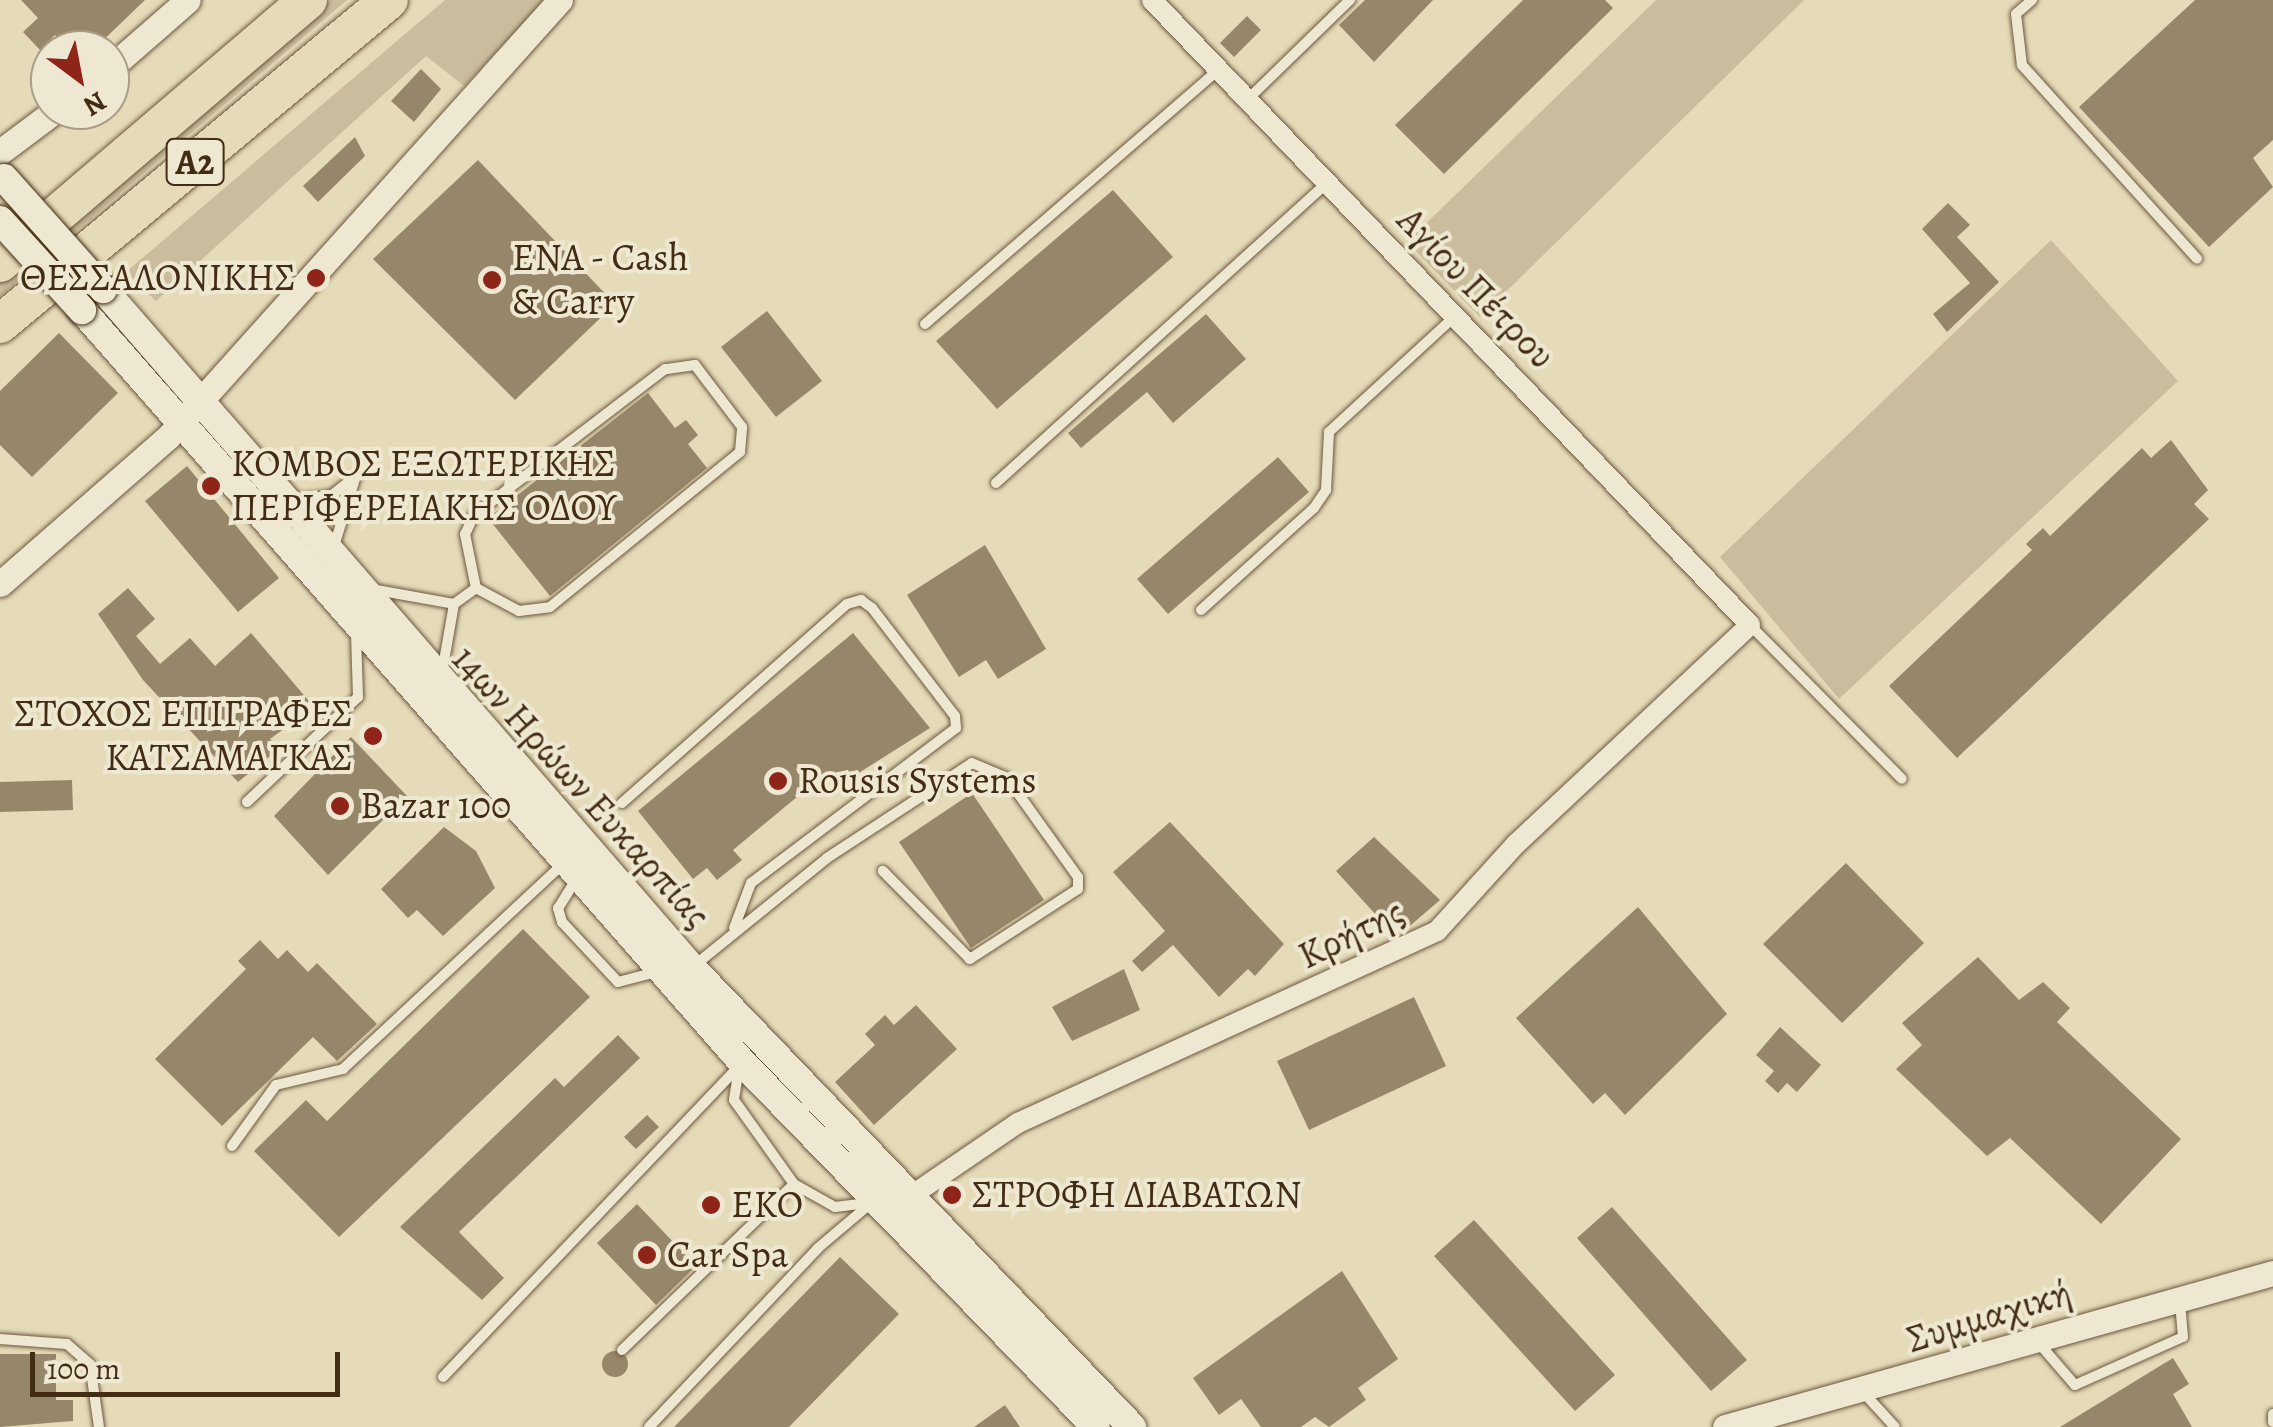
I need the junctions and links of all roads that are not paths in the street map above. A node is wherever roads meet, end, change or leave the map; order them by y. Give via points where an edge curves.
1 (188, 0) edge
2 (270, 0) edge
3 (308, 0) edge
4 (389, 0) edge
5 (560, 0) edge
6 (1152, 0) edge
7 (1350, 0) edge
8 (2032, 0) edge
9 (130, 51) edge
10 (1217, 71) junction
11 (1246, 100) junction
12 (37, 130) edge
13 (1, 168) edge
14 (1325, 185) junction
15 (0, 220) edge
16 (0, 232) edge
17 (2197, 258) dead end
18 (0, 263) edge
19 (1456, 316) junction
20 (0, 324) edge
21 (925, 324) dead end
22 (190, 412) junction
23 (996, 483) dead end
24 (282, 501) junction
25 (331, 557) junction
26 (0, 584) edge
27 (357, 587) junction
28 (476, 588) junction
29 (454, 604) junction
30 (1200, 610) dead end
31 (1750, 625) junction
32 (356, 626) junction
33 (439, 684) junction
34 (1902, 780) dead end
35 (247, 802) dead end
36 (622, 803) dead end
37 (571, 869) junction
38 (883, 872) dead end
39 (734, 928) junction
40 (692, 968) junction
41 (661, 970) junction
42 (742, 1062) junction
43 (232, 1146) dead end
44 (794, 1184) junction
45 (908, 1198) junction
46 (871, 1202) junction
47 (2273, 1273) edge
48 (2180, 1298) junction
49 (0, 1339) edge
50 (2037, 1340) junction
51 (622, 1350) dead end
52 (443, 1377) dead end
53 (1863, 1392) junction
54 (2273, 1414) edge
55 (2273, 1422) edge
56 (1732, 1426) edge
57 (98, 1427) edge
58 (649, 1427) edge
59 (1096, 1427) edge
60 (1132, 1427) edge
61 (1896, 1427) edge

1 - 9 street
2 - 16 highway, Α2
3 - 18 highway
4 - 20 highway, Α2
5 - 22 street
6 - 10 street, Αγίου Πέτρου
7 - 11 lane
8 - 17 lane via 2016,14 2022,66
10 - 11 street, Αγίου Πέτρου
10 - 21 lane
11 - 14 street, Αγίου Πέτρου
12 - 13 street
13 - 22 main road, 14ων Ηρώων Ευκαρπίας, bridge via 103,290
14 - 19 street, Αγίου Πέτρου
14 - 23 lane
15 - 22 main road, 14ων Ηρώων Ευκαρπίας, bridge via 82,310
19 - 30 lane via 1329,432 1326,490 1314,508
19 - 31 street, Αγίου Πέτρου
22 - 24 main road, 14ων Ηρώων Ευκαρπίας
22 - 26 street via 70,530
22 - 32 main road, 14ων Ηρώων Ευκαρπίας
24 - 25 main road, 14ων Ηρώων Ευκαρπίας
24 - 25 lane via 332,495 356,476
25 - 27 main road, 14ων Ηρώων Ευκαρπίας
27 - 29 lane via 442,596
27 - 33 main road, 14ων Ηρώων Ευκαρπίας
28 - 28 lane via 519,611 550,607 740,452 742,426 696,365 666,369 474,516 465,534
28 - 29 lane
29 - 33 lane
31 - 34 lane
31 - 45 street, Κρήτης via 1516,844 1438,931 1018,1123
32 - 35 lane via 358,697
32 - 37 main road, 14ων Ηρώων Ευκαρπίας
33 - 40 main road, 14ων Ηρώων Ευκαρπίας
36 - 39 lane via 846,604 861,600 872,608 956,716 956,728 751,883
37 - 41 main road, 14ων Ηρώων Ευκαρπίας
37 - 41 lane via 558,908 562,922 618,982
37 - 43 lane via 343,1070 276,1085
38 - 39 lane via 970,959 1078,889 1078,877 1008,778 972,763 827,858 760,919
39 - 40 lane
40 - 45 main road, 14ων Ηρώων Ευκαρπίας
41 - 42 main road, 14ων Ηρώων Ευκαρπίας
42 - 44 lane via 734,1100
42 - 46 main road, 14ων Ηρώων Ευκαρπίας
42 - 52 lane
44 - 46 lane via 835,1207
44 - 51 lane
45 - 60 main road, 14ων Ηρώων Ευκαρπίας
46 - 58 lane via 818,1248
46 - 59 main road, 14ων Ηρώων Ευκαρπίας
47 - 48 street, Συμμαχική
48 - 50 street, Συμμαχική
48 - 50 lane via 2183,1337 2075,1385
49 - 57 lane via 66,1344 90,1364
50 - 53 street, Συμμαχική
53 - 56 street, Συμμαχική
53 - 61 lane
54 - 55 lane

